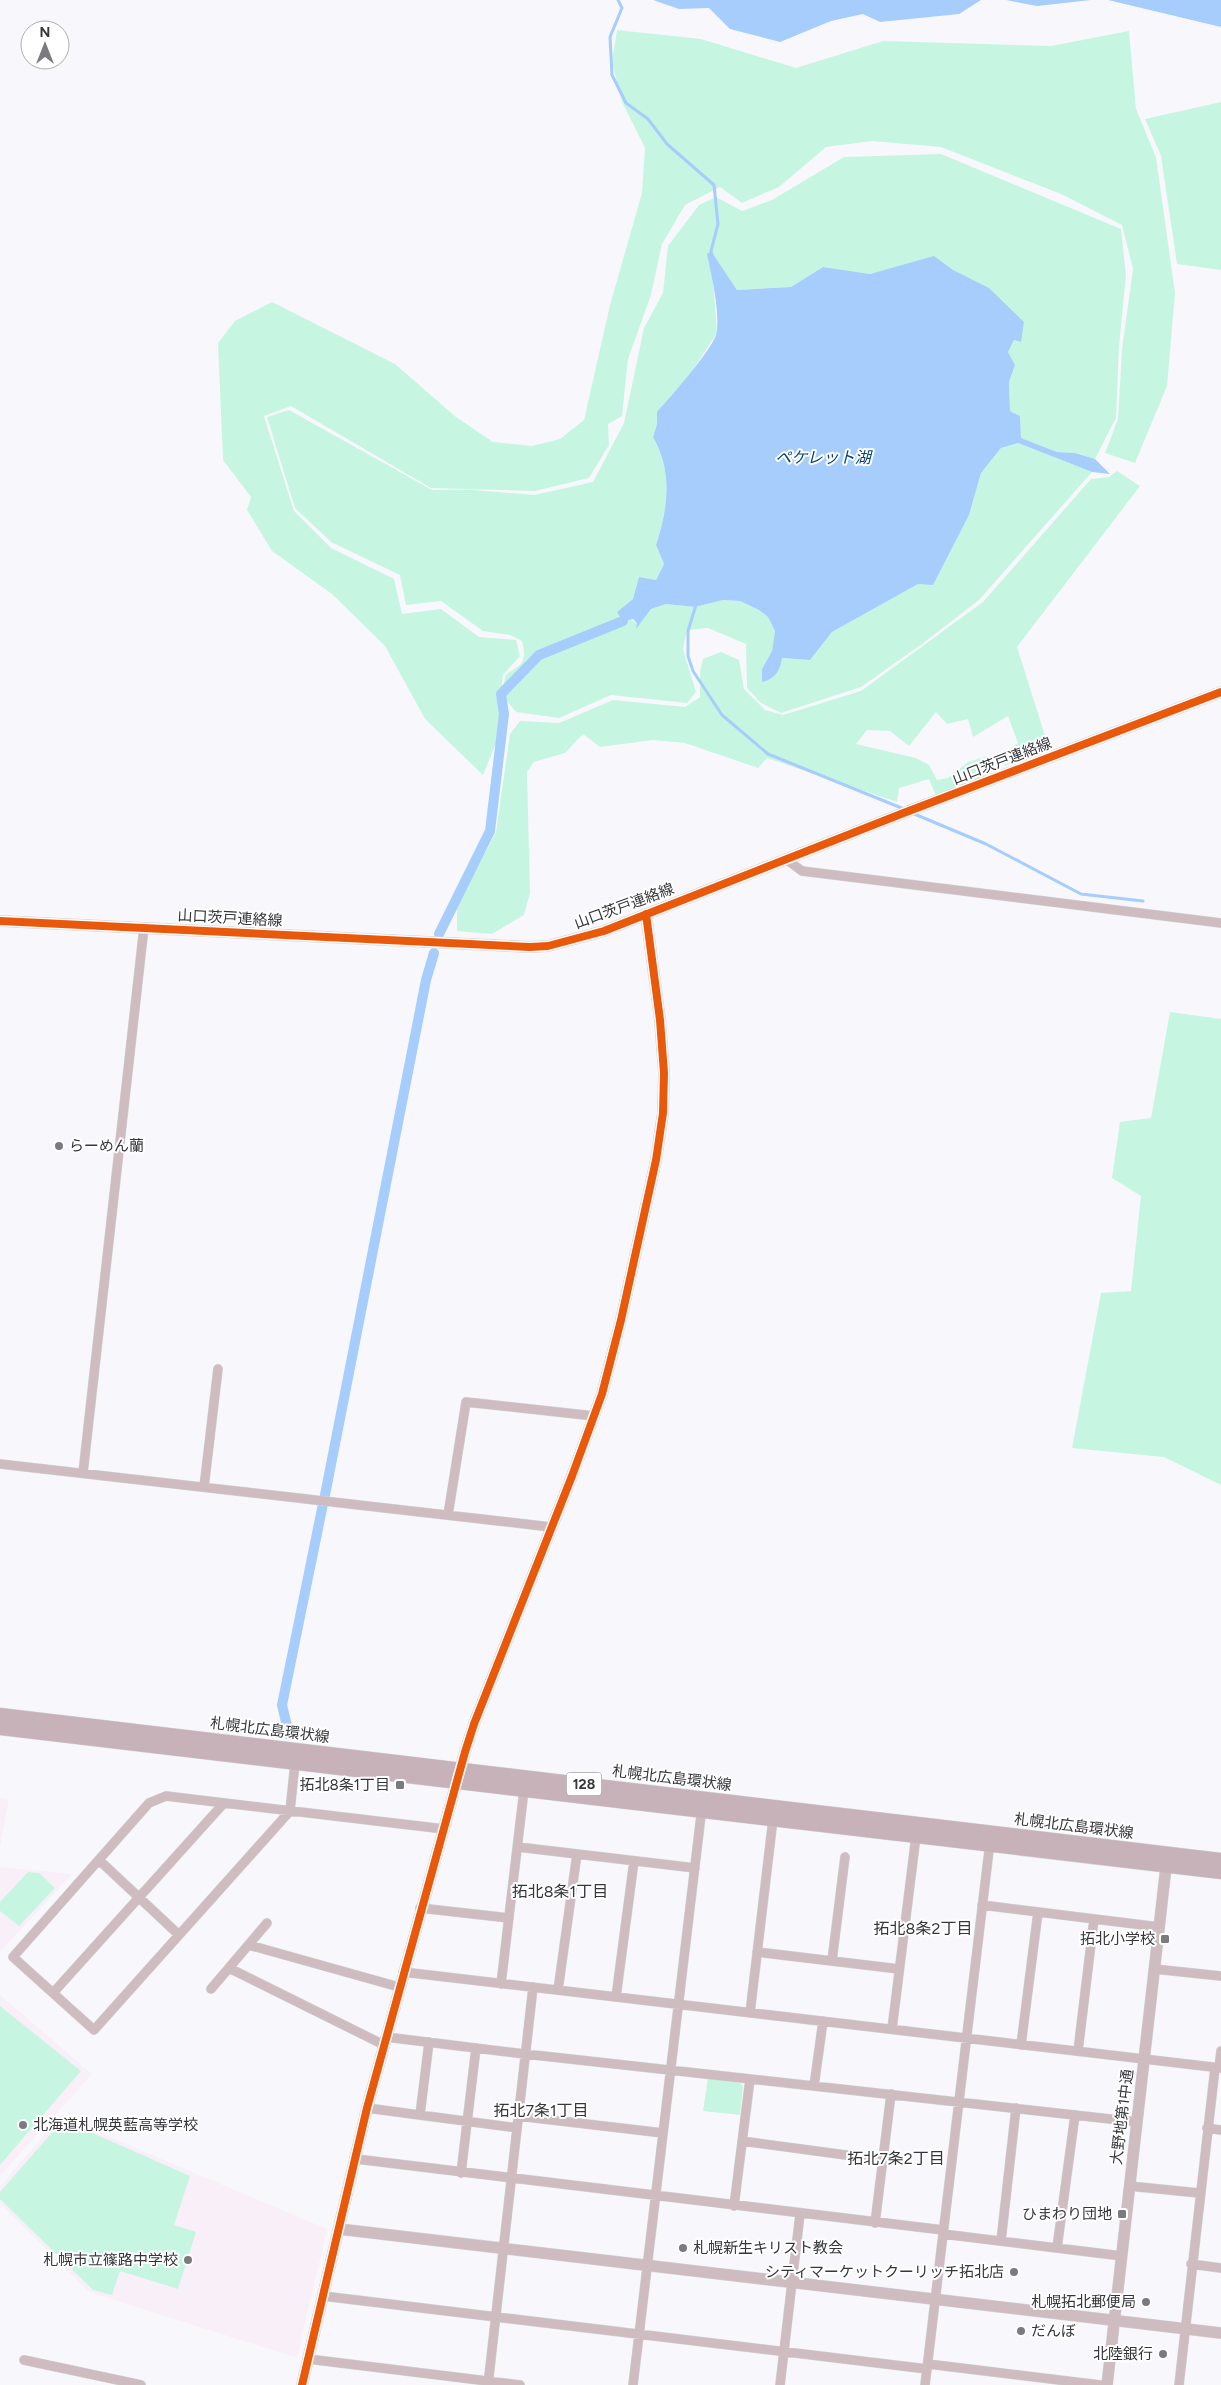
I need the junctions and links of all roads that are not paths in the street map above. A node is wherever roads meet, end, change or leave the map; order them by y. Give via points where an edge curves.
1 (1221, 692) edge
2 (786, 859) junction
3 (646, 914) junction
4 (0, 921) edge
5 (1221, 923) edge
6 (144, 927) junction
7 (218, 1369) dead end
8 (594, 1416) junction
9 (0, 1464) edge
10 (82, 1473) junction
11 (204, 1487) junction
12 (448, 1515) junction
13 (551, 1527) junction
14 (0, 1715) edge
15 (0, 1728) edge
16 (295, 1763) junction
17 (458, 1776) junction
18 (524, 1790) junction
19 (224, 1803) junction
20 (702, 1804) junction
21 (290, 1811) junction
22 (773, 1819) junction
23 (444, 1829) junction
24 (916, 1836) junction
25 (990, 1838) junction
26 (518, 1847) junction
27 (577, 1854) junction
28 (845, 1857) dead end
29 (1167, 1859) junction
30 (99, 1860) junction
31 (1221, 1860) edge
32 (634, 1861) junction
33 (694, 1868) junction
34 (1221, 1872) edge
35 (140, 1898) junction
36 (982, 1905) junction
37 (420, 1908) junction
38 (1038, 1912) junction
39 (509, 1918) junction
40 (1094, 1919) junction
41 (267, 1923) dead end
42 (1159, 1927) junction
43 (179, 1935) junction
44 (249, 1945) junction
45 (757, 1952) junction
46 (832, 1961) junction
47 (229, 1968) junction
48 (899, 1969) junction
49 (1154, 1969) junction
50 (403, 1972) junction
51 (1221, 1976) edge
52 (501, 1984) junction
53 (533, 1987) junction
54 (399, 1988) junction
55 (211, 1989) dead end
56 (558, 1990) junction
57 (53, 1993) junction
58 (616, 1997) junction
59 (678, 2004) junction
60 (750, 2013) junction
61 (822, 2021) junction
62 (892, 2029) junction
63 (965, 2038) junction
64 (385, 2041) junction
65 (429, 2042) junction
66 (1021, 2045) junction
67 (476, 2048) junction
68 (1221, 2051) edge
69 (1078, 2052) junction
70 (525, 2054) junction
71 (1144, 2059) junction
72 (1218, 2068) edge
73 (670, 2070) junction
74 (750, 2079) junction
75 (814, 2086) junction
76 (891, 2094) junction
77 (958, 2102) junction
78 (368, 2108) junction
79 (1016, 2108) junction
80 (420, 2115) junction
81 (1075, 2115) junction
82 (518, 2116) junction
83 (467, 2121) junction
84 (1137, 2122) junction
85 (517, 2128) junction
86 (1207, 2128) junction
87 (1221, 2130) edge
88 (663, 2133) junction
89 (742, 2141) junction
90 (356, 2160) junction
91 (883, 2160) junction
92 (461, 2173) junction
93 (511, 2179) junction
94 (1130, 2186) junction
95 (1200, 2193) junction
96 (656, 2195) junction
97 (734, 2206) junction
98 (800, 2214) junction
99 (875, 2223) junction
100 (338, 2230) junction
101 (943, 2232) junction
102 (1001, 2241) junction
103 (1057, 2248) junction
104 (502, 2249) junction
105 (1122, 2256) junction
106 (1191, 2264) junction
107 (648, 2265) junction
108 (1221, 2268) edge
109 (792, 2282) junction
110 (323, 2296) junction
111 (936, 2299) junction
112 (496, 2318) junction
113 (1114, 2320) junction
114 (1185, 2329) junction
115 (1221, 2333) edge
116 (639, 2335) junction
117 (784, 2352) junction
118 (308, 2359) junction
119 (24, 2360) dead end
120 (927, 2367) junction
121 (434, 2375) junction
122 (488, 2383) edge
123 (141, 2385) edge
124 (302, 2385) edge
125 (432, 2385) edge
126 (520, 2385) edge
127 (633, 2385) edge
128 (780, 2385) edge
129 (925, 2385) edge
130 (1100, 2385) edge
131 (1107, 2385) edge
132 (1179, 2385) edge

1 - 2 street, 山口茨戸連絡線
2 - 3 street, 山口茨戸連絡線
2 - 5 street via 802,871
3 - 6 street, 山口茨戸連絡線 via 604,931 548,946 530,947
3 - 8 street via 660,1020 664,1073 662,1113 656,1160 621,1320
4 - 6 street, 山口茨戸連絡線
6 - 10 street
7 - 11 street
8 - 12 street via 466,1402
8 - 13 street
9 - 10 street
10 - 11 street
11 - 12 street
12 - 13 street
13 - 17 street via 474,1724
14 - 17 main road, 札幌北広島環状線 / 128
15 - 16 main road, 札幌北広島環状線 / 128
16 - 17 main road, 札幌北広島環状線 / 128
16 - 21 street
17 - 18 main road, 札幌北広島環状線 / 128
17 - 20 main road, 札幌北広島環状線 / 128
17 - 23 street
18 - 20 main road, 札幌北広島環状線 / 128
18 - 26 street
19 - 21 street
19 - 30 street via 166,1796 149,1803
19 - 35 street
20 - 22 main road, 札幌北広島環状線 / 128
20 - 25 main road, 札幌北広島環状線 / 128
20 - 33 street
21 - 23 street
21 - 43 street
22 - 24 main road, 札幌北広島環状線 / 128
22 - 45 street
23 - 37 street
24 - 25 main road, 札幌北広島環状線 / 128
24 - 48 street
25 - 29 main road, 札幌北広島環状線 / 128
25 - 36 street
26 - 27 street
26 - 39 street
27 - 32 street
27 - 56 street
28 - 46 street
29 - 31 main road, 札幌北広島環状線 / 128
29 - 34 main road, 札幌北広島環状線 / 128
29 - 42 street, 大野地第1中通
30 - 35 street
30 - 57 street via 13,1957
32 - 33 street
32 - 58 street
33 - 59 street
35 - 43 street
35 - 57 street
36 - 38 street
36 - 63 street
37 - 39 street
37 - 50 street
38 - 40 street
38 - 66 street
39 - 52 street
40 - 42 street
40 - 69 street
41 - 44 street
42 - 49 street, 大野地第1中通
43 - 57 street via 94,2030
44 - 47 street
44 - 54 street
45 - 46 street
45 - 60 street
46 - 48 street
47 - 55 street
47 - 64 street
48 - 62 street
49 - 51 street
49 - 71 street, 大野地第1中通
50 - 52 street
50 - 54 street
52 - 53 street
53 - 56 street
53 - 70 street
54 - 64 street
56 - 58 street
58 - 59 street
59 - 60 street
59 - 73 street
60 - 61 street
61 - 62 street
61 - 75 street
62 - 63 street
63 - 66 street
63 - 77 street
64 - 65 street
64 - 78 street
65 - 67 street
65 - 80 street
66 - 69 street
67 - 70 street
67 - 83 street
68 - 72 street
69 - 71 street
70 - 73 street
70 - 82 street
71 - 72 street
71 - 84 street, 大野地第1中通
72 - 86 street
73 - 74 street
73 - 88 street
74 - 75 street
74 - 89 street
75 - 76 street
76 - 77 street
76 - 91 street
77 - 79 street
77 - 101 street
78 - 80 street
78 - 90 street
79 - 81 street
79 - 102 street
80 - 83 street
81 - 84 street
81 - 103 street
82 - 85 street
82 - 88 street
83 - 85 street
83 - 92 street
84 - 94 street, 大野地第1中通
85 - 93 street
86 - 87 street
86 - 95 street
88 - 96 street
89 - 91 street
89 - 97 street
90 - 92 street
90 - 100 street
91 - 99 street
92 - 93 street
93 - 96 street
93 - 104 street
94 - 95 street
94 - 105 street, 大野地第1中通
95 - 106 street
96 - 97 street
96 - 107 street
97 - 98 street
98 - 99 street
98 - 109 street
99 - 101 street
100 - 104 street
100 - 110 street
101 - 102 street
101 - 111 street
102 - 103 street
103 - 105 street
104 - 107 street
104 - 112 street
105 - 113 street, 大野地第1中通
106 - 108 street
106 - 114 street
107 - 109 street
107 - 116 street
109 - 111 street
109 - 117 street
110 - 112 street
110 - 118 street
111 - 113 street
111 - 120 street
112 - 116 street
112 - 122 street
113 - 114 street
113 - 131 street, 大野地第1中通
114 - 115 street
114 - 132 street
116 - 117 street
116 - 127 street
117 - 120 street
117 - 128 street
118 - 121 street
118 - 124 street
119 - 123 street
120 - 129 street
120 - 130 street
121 - 122 street
121 - 125 street
122 - 126 street

